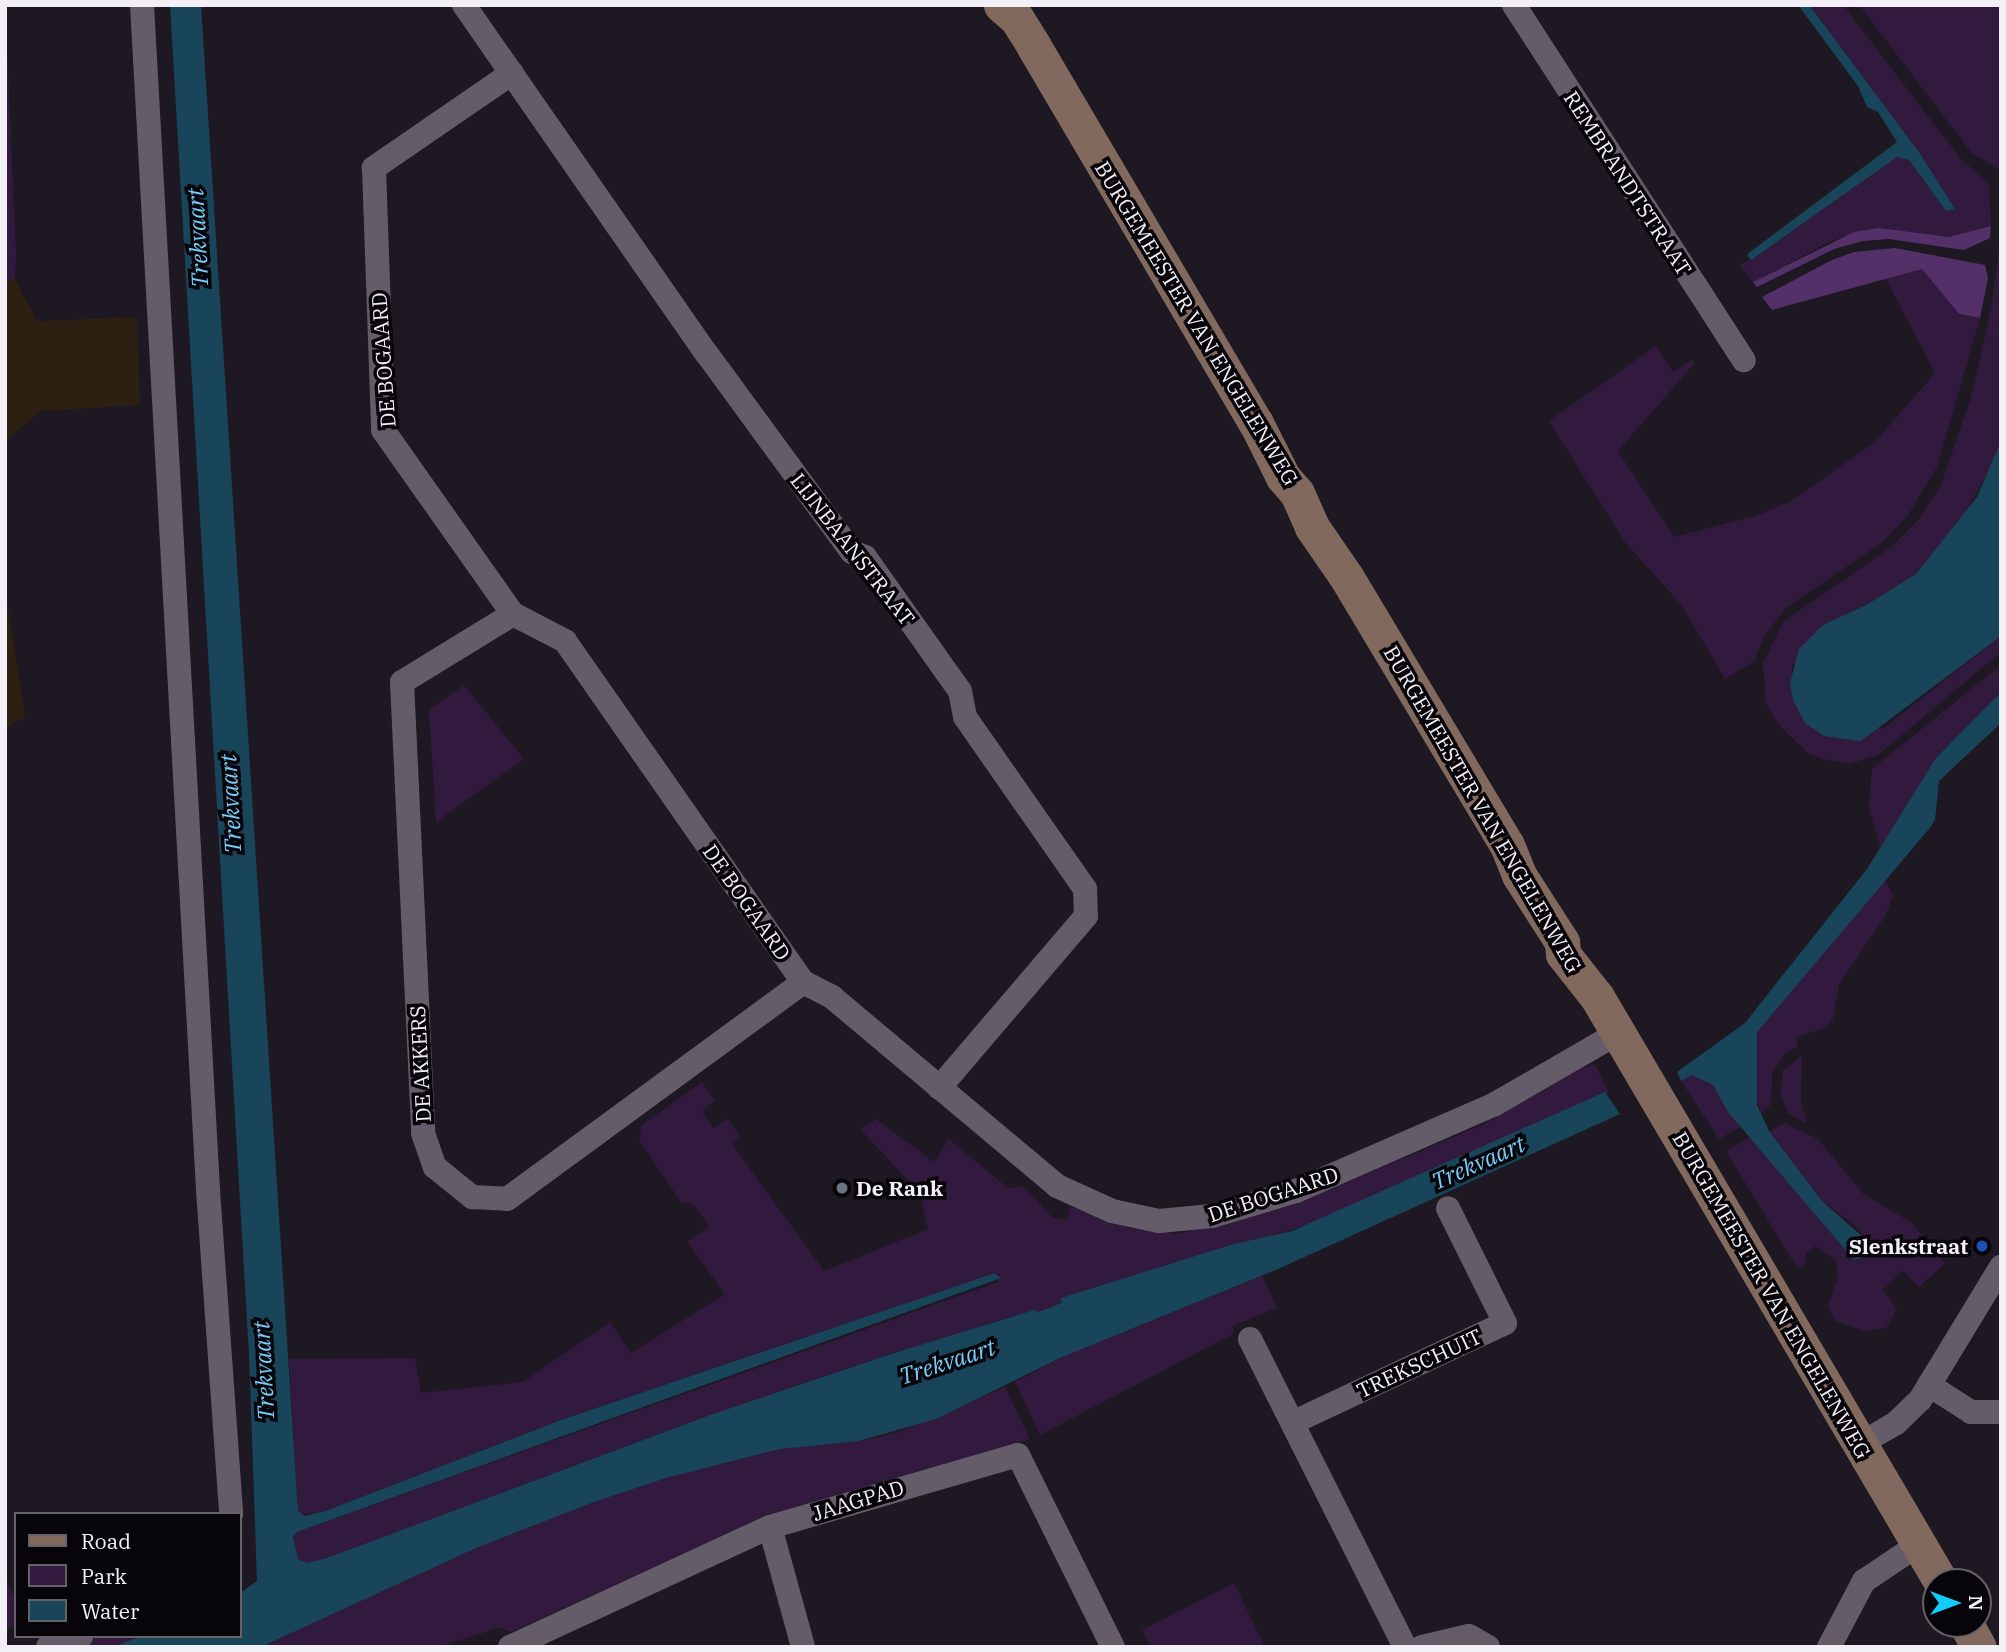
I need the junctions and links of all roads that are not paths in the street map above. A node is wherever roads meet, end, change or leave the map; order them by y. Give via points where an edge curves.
1 (142, 5) edge
2 (464, 5) edge
3 (1001, 5) edge
4 (1514, 5) edge
5 (512, 73) junction
6 (1744, 360) dead end
7 (513, 614) junction
8 (803, 982) junction
9 (1618, 1033) junction
10 (939, 1088) junction
11 (1448, 1208) dead end
12 (2001, 1267) edge
13 (1250, 1339) dead end
14 (1929, 1385) junction
15 (2000, 1412) edge
16 (1294, 1422) junction
17 (1860, 1444) junction
18 (232, 1512) edge
19 (769, 1527) junction
20 (1919, 1544) junction
21 (1933, 1568) edge
22 (75, 1638) edge
23 (48, 1647) edge
24 (510, 1647) edge
25 (803, 1647) edge
26 (1113, 1647) edge
27 (1405, 1647) edge
28 (1422, 1647) edge
29 (1489, 1647) edge
30 (1829, 1647) edge

1 - 18 street via 208,1190
2 - 5 street, LIJNBAANSTRAAT
3 - 9 street, BURGEMEESTER VAN ENGELENWEG via 1017,19 1033,45 1256,423 1283,477 1297,493 1308,521 1348,578 1507,845 1519,875 1562,942 1570,965 1597,997
4 - 6 street, REMBRANDTSTRAAT
5 - 7 street, DE BOGAARD via 374,168 383,430
5 - 10 street, LIJNBAANSTRAAT via 707,354 852,552 865,557 960,691 965,717 1085,889 1086,916
7 - 8 street, DE BOGAARD via 565,641
7 - 8 street, DE AKKERS via 402,682 423,1133 435,1167 472,1197 507,1199
8 - 10 street, DE BOGAARD via 832,998
9 - 10 street, DE BOGAARD via 1495,1104 1356,1165 1238,1210 1184,1220 1134,1217 1057,1186
9 - 17 street, BURGEMEESTER VAN ENGELENWEG
11 - 16 street, TREKSCHUIT via 1504,1324
12 - 14 street
13 - 16 street
14 - 15 street via 1971,1412
14 - 17 street via 1905,1416
16 - 27 street
17 - 20 street, BURGEMEESTER VAN ENGELENWEG
19 - 24 street, JAAGPAD
19 - 25 street
19 - 26 street, JAAGPAD via 1018,1455
20 - 21 street, BURGEMEESTER VAN ENGELENWEG
20 - 30 street via 1864,1581
22 - 23 street
28 - 29 street via 1469,1636

